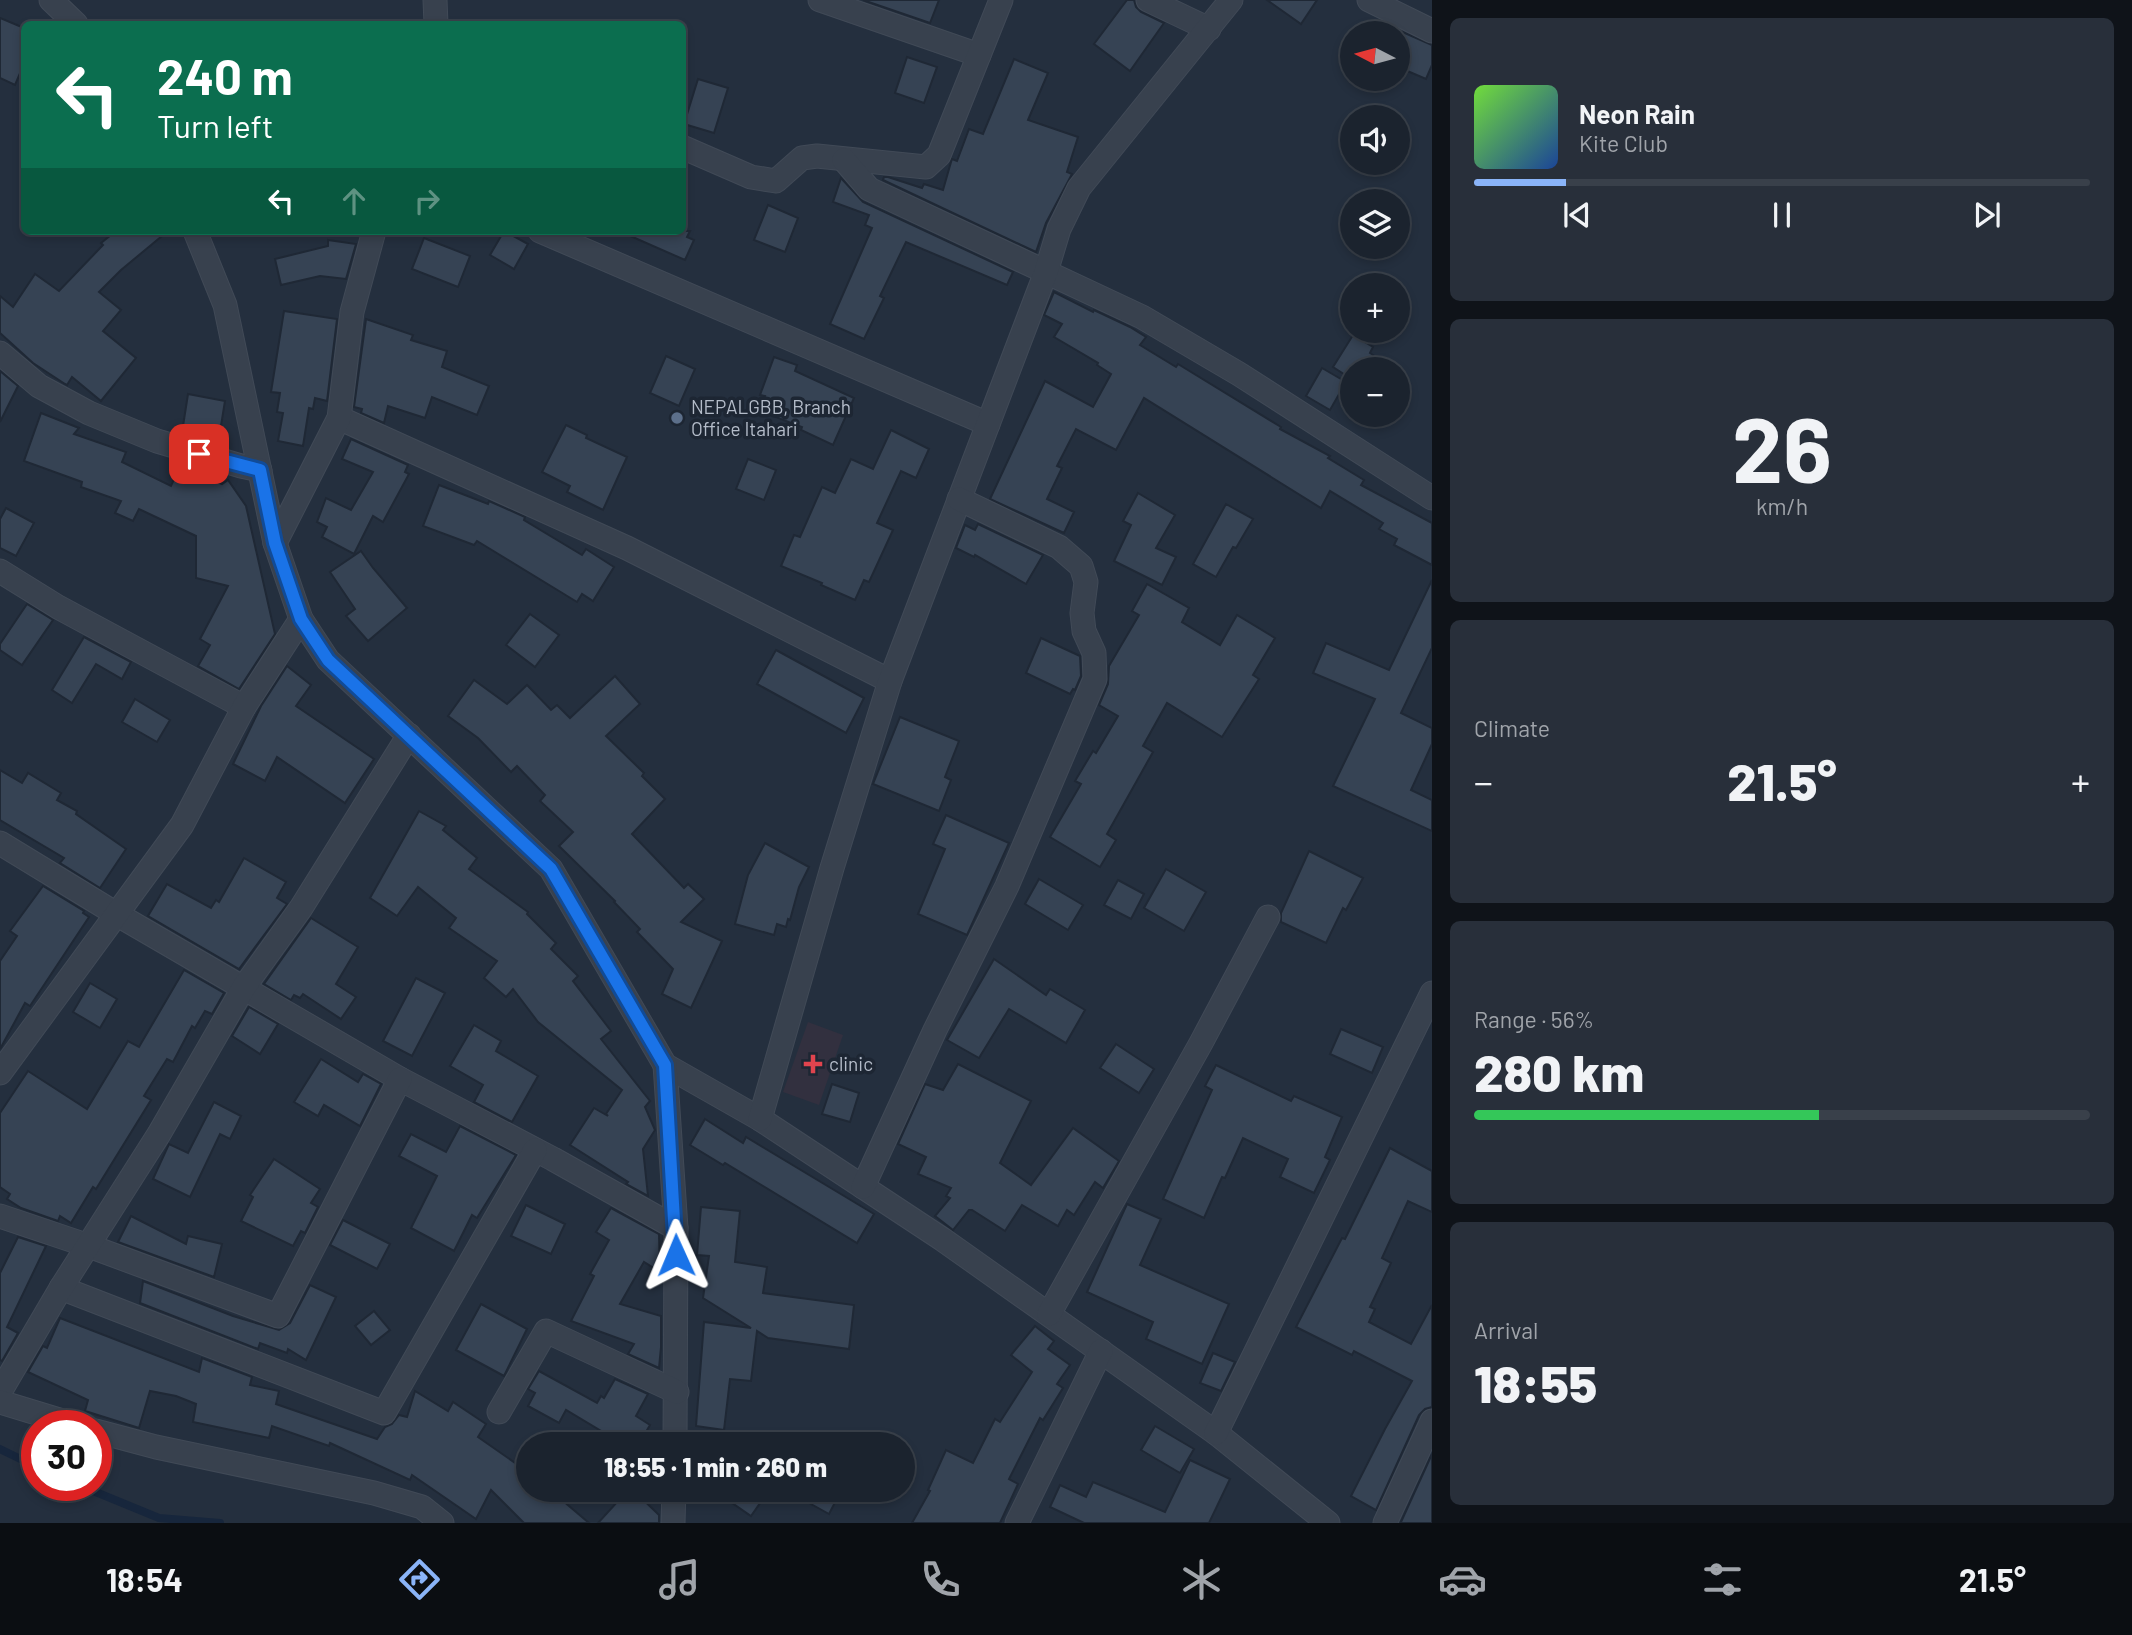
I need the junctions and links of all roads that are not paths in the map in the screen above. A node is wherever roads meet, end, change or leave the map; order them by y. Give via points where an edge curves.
1 (51, 0) edge
2 (435, 0) edge
3 (820, 0) edge
4 (1001, 0) edge
5 (1148, 0) edge
6 (1231, 0) edge
7 (1368, 0) edge
8 (73, 21) edge
9 (436, 21) edge
10 (1209, 29) junction
11 (1432, 31) edge
12 (979, 55) junction
13 (686, 149) edge
14 (844, 160) junction
15 (197, 235) edge
16 (373, 235) edge
17 (549, 235) edge
18 (1046, 272) junction
19 (0, 353) edge
20 (339, 418) junction
21 (988, 424) junction
22 (260, 470) junction
23 (1432, 498) edge
24 (959, 499) junction
25 (275, 543) junction
26 (0, 571) edge
27 (301, 619) junction
28 (890, 681) junction
29 (244, 707) junction
30 (410, 735) junction
31 (0, 843) edge
32 (118, 915) junction
33 (1268, 917) dead end
34 (244, 987) junction
35 (1432, 993) edge
36 (665, 1065) junction
37 (0, 1073) edge
38 (400, 1079) junction
39 (760, 1119) junction
40 (535, 1150) junction
41 (863, 1186) junction
42 (0, 1216) edge
43 (676, 1228) junction
44 (89, 1246) junction
45 (61, 1288) junction
46 (1049, 1314) junction
47 (1101, 1351) junction
48 (0, 1392) edge
49 (677, 1392) junction
50 (0, 1402) edge
51 (26, 1410) edge
52 (499, 1412) dead end
53 (1432, 1421) edge
54 (676, 1432) edge
55 (1216, 1433) junction
56 (112, 1435) edge
57 (674, 1502) edge
58 (442, 1523) edge
59 (673, 1523) edge
60 (1017, 1523) edge
61 (1326, 1523) edge
62 (1385, 1523) edge

1 - 8 street
2 - 9 street
3 - 12 street
4 - 12 street
5 - 10 street
6 - 10 street
7 - 11 street
10 - 18 street via 1079,188 1059,229
12 - 14 street via 939,155 926,166
13 - 14 street via 751,177 776,181 802,158
14 - 18 street via 869,189
15 - 22 street via 225,305
16 - 20 street via 352,312
17 - 21 street
18 - 21 street
18 - 23 street via 1142,317
19 - 22 street via 39,386 89,413 157,441
20 - 25 street
20 - 28 street via 627,548
21 - 24 street
22 - 25 street
24 - 28 street
24 - 41 street via 1059,547 1081,566 1086,582 1084,631 1094,653 1095,679 1007,886
25 - 27 street
26 - 29 street
27 - 29 street
27 - 30 street via 328,660
28 - 39 street
29 - 32 street via 182,825
30 - 34 street via 301,908
30 - 36 street via 551,869
31 - 32 street
32 - 34 street
32 - 37 street
33 - 46 street
34 - 38 street
34 - 44 street
35 - 55 street
36 - 39 street
36 - 43 street
38 - 40 street
38 - 44 street via 278,1316
39 - 41 street
40 - 43 street
40 - 45 street via 384,1413
41 - 46 street
42 - 44 street
43 - 49 street
44 - 45 street
45 - 48 street
46 - 47 street
47 - 55 street
47 - 60 street
49 - 52 street via 546,1331
49 - 54 street
50 - 51 street
53 - 62 street
55 - 61 street
56 - 58 street via 374,1493 422,1507
57 - 59 street

